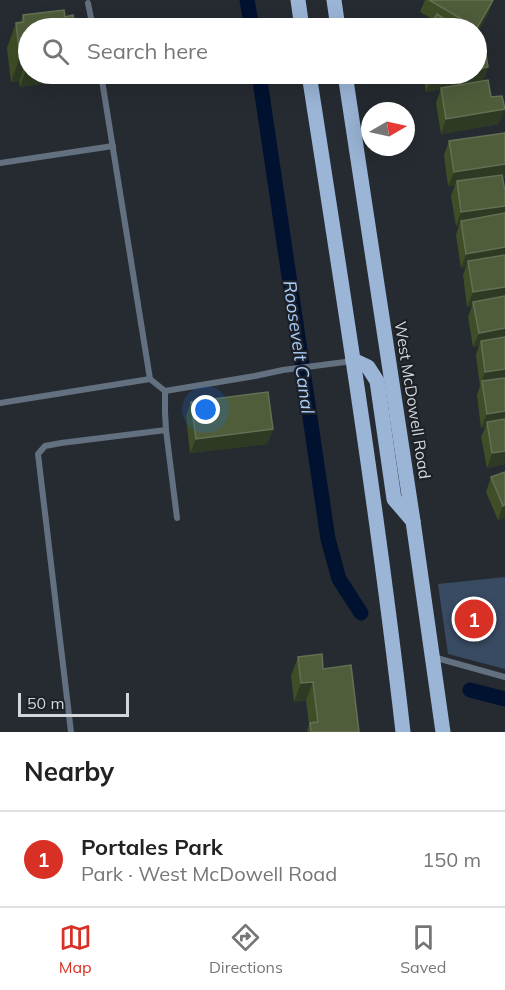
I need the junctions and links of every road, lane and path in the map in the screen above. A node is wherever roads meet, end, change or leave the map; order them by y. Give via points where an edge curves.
1 (298, 0) edge
2 (334, 0) edge
3 (88, 3) dead end
4 (91, 18) edge
5 (301, 18) edge
6 (337, 18) edge
7 (103, 84) edge
8 (311, 84) edge
9 (347, 84) edge
10 (113, 146) junction
11 (0, 163) edge
12 (353, 360) junction
13 (150, 379) junction
14 (165, 391) junction
15 (0, 403) edge
16 (166, 430) junction
17 (177, 518) dead end
18 (413, 520) junction
19 (434, 657) junction
20 (505, 677) edge
21 (71, 732) edge
22 (403, 732) edge
23 (443, 732) edge

1 - 5 main road
2 - 6 main road
3 - 4 lane
7 - 10 lane
8 - 12 main road
9 - 18 main road, West McDowell Road
10 - 11 lane
10 - 13 lane
12 - 14 lane
12 - 18 main road via 368,367 376,381 394,499
12 - 22 main road
13 - 14 lane
13 - 15 lane
14 - 16 lane
16 - 17 lane
16 - 21 lane via 45,446 38,454
18 - 19 main road, West McDowell Road
19 - 20 lane
19 - 23 main road, West McDowell Road

